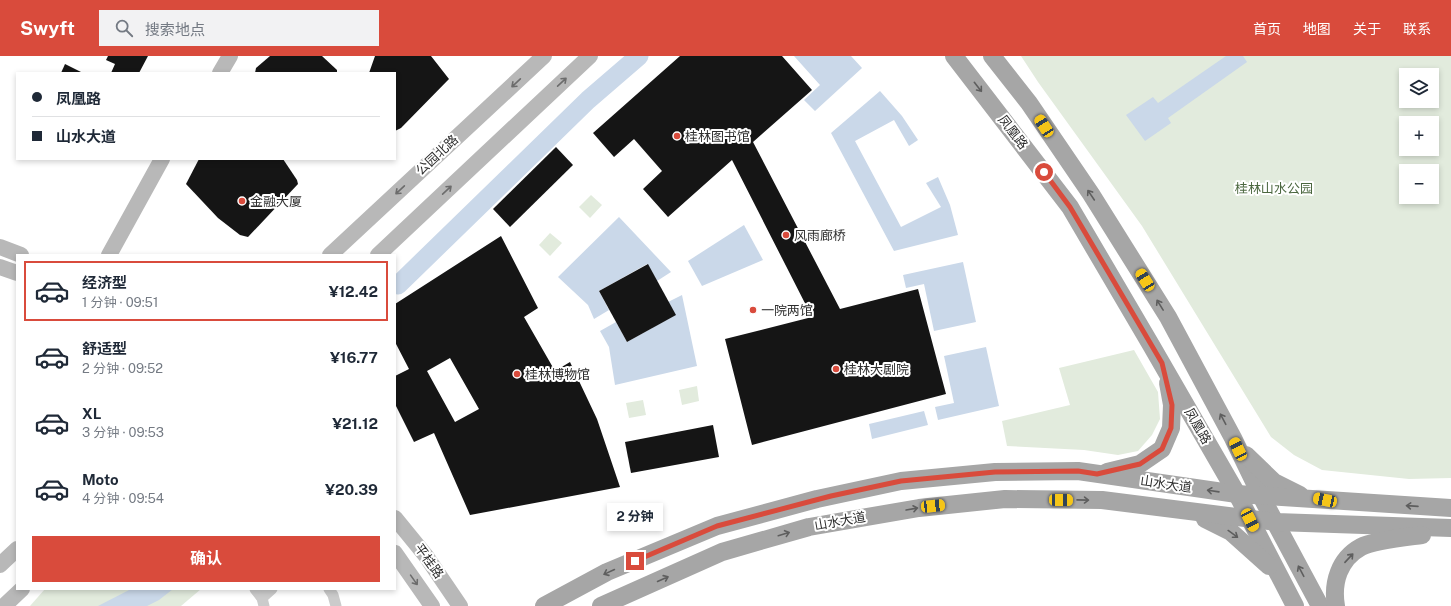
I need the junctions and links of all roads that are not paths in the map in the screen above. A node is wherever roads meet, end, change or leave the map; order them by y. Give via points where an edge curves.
1 (220, 56) edge
2 (230, 56) edge
3 (543, 56) edge
4 (590, 56) edge
5 (954, 56) edge
6 (992, 56) edge
7 (211, 72) edge
8 (221, 72) edge
9 (161, 160) edge
10 (171, 160) edge
11 (0, 247) edge
12 (18, 254) edge
13 (110, 254) edge
14 (121, 254) edge
15 (331, 254) edge
16 (379, 254) edge
17 (0, 267) edge
18 (16, 273) edge
19 (1162, 363) junction
20 (1233, 438) junction
21 (1097, 474) junction
22 (1237, 494) junction
23 (1261, 496) junction
24 (1325, 500) junction
25 (1451, 508) edge
26 (1171, 509) junction
27 (396, 519) edge
28 (1250, 520) junction
29 (1276, 522) junction
30 (1451, 529) edge
31 (16, 550) edge
32 (396, 555) edge
33 (0, 565) edge
34 (21, 590) edge
35 (271, 590) edge
36 (330, 590) edge
37 (1287, 590) junction
38 (260, 598) edge
39 (611, 604) edge
40 (4, 606) edge
41 (336, 606) edge
42 (432, 606) edge
43 (460, 606) edge
44 (544, 606) edge
45 (1295, 606) edge
46 (1320, 606) edge
47 (1336, 606) edge

1 - 7 main road
2 - 8 main road
3 -> 15 main road, 公园北路
16 -> 4 main road
5 -> 19 main road, 凤凰路 via 1070,207
20 -> 6 main road, 凤凰路 via 1168,317 1091,194 1029,103
9 - 13 main road
10 - 14 main road
11 - 12 main road
17 - 18 main road
19 - 21 main road via 1172,405 1171,428 1162,449 1140,464
19 - 22 main road, 凤凰路
20 - 23 main road, 凤凰路
20 - 24 main road via 1250,460 1274,482 1298,494
22 -> 21 main road, 山水大道
21 -> 44 main road, 山水大道 via 1078,471 995,472 901,481 817,499 717,526 607,572
22 - 23 main road, 山水大道
22 - 28 main road, 凤凰路
23 - 24 main road, 山水大道
23 - 29 main road, 凤凰路
25 -> 24 main road, 山水大道
26 - 28 main road, 山水大道
26 -> 37 main road via 1201,517 1231,532 1272,568
39 -> 26 main road, 山水大道 via 722,552 809,526 919,508 1013,499 1102,500
27 - 43 main road, 平桂路 via 426,556
28 - 29 main road, 山水大道
28 - 37 main road, 凤凰路
29 - 30 main road, 山水大道
46 -> 29 main road, 凤凰路
47 -> 30 main road via 1336,577 1353,553 1362,547 1386,541
31 - 33 main road
32 -> 42 main road
34 - 40 main road
35 - 38 street
36 - 41 street
37 - 45 main road, 凤凰路

